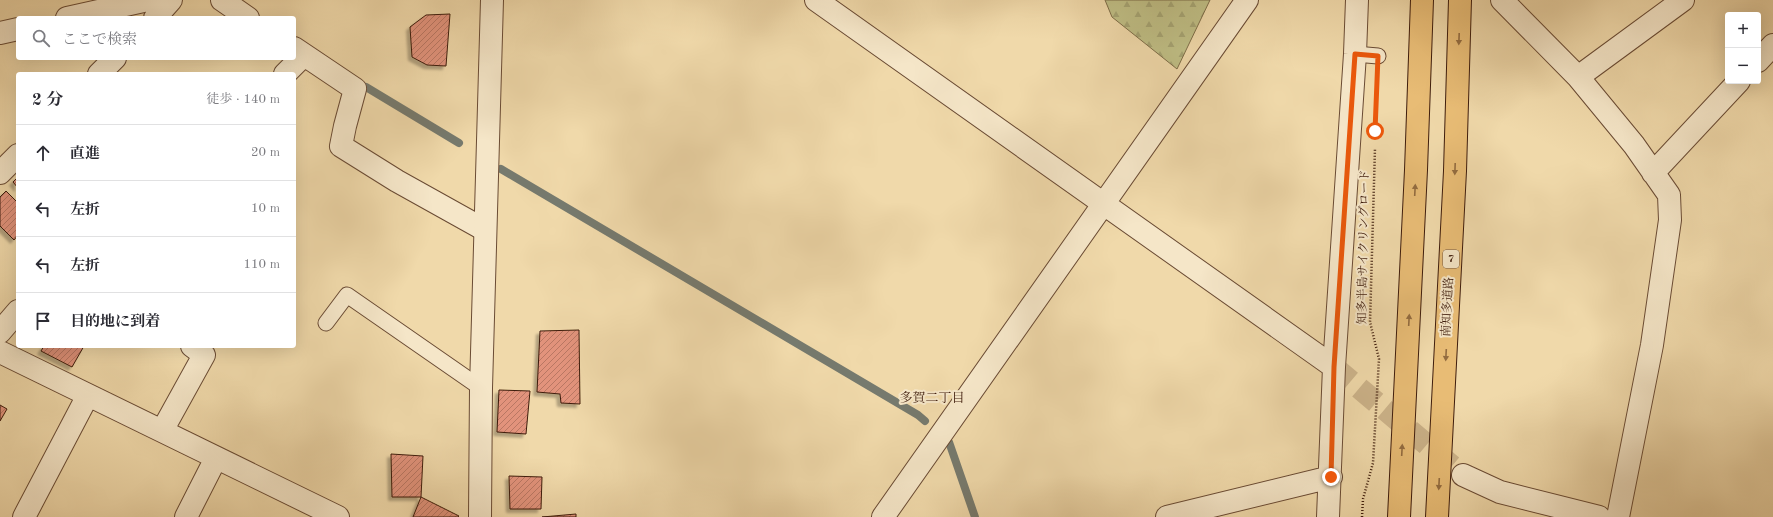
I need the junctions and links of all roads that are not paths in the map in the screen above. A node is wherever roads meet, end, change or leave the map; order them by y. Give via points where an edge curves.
1 (148, 0) edge
2 (171, 0) edge
3 (222, 0) edge
4 (492, 0) edge
5 (816, 0) edge
6 (1247, 0) edge
7 (1357, 0) edge
8 (1422, 0) edge
9 (1460, 0) edge
10 (1502, 0) edge
11 (1683, 0) edge
12 (77, 16) edge
13 (157, 16) edge
14 (245, 16) edge
15 (16, 29) edge
16 (0, 33) edge
17 (1773, 45) edge
18 (299, 52) edge
19 (1355, 54) junction
20 (1378, 56) dead end
21 (1761, 58) edge
22 (113, 60) edge
23 (294, 60) edge
24 (101, 72) edge
25 (286, 72) edge
26 (1578, 76) junction
27 (1736, 84) edge
28 (16, 157) edge
29 (0, 173) edge
30 (1653, 173) junction
31 (1104, 202) junction
32 (485, 230) junction
33 (16, 313) edge
34 (326, 322) dead end
35 (0, 332) edge
36 (195, 348) edge
37 (0, 352) edge
38 (1334, 367) junction
39 (481, 388) junction
40 (88, 395) junction
41 (162, 431) junction
42 (216, 458) junction
43 (1463, 475) tunnel mouth
44 (1331, 477) junction
45 (24, 517) edge
46 (186, 517) edge
47 (338, 517) edge
48 (480, 517) edge
49 (883, 517) edge
50 (1167, 517) edge
51 (1328, 517) edge
52 (1399, 517) edge
53 (1437, 517) edge
54 (1599, 517) edge
55 (1618, 517) edge

1 - 12 street
2 - 13 street
3 - 14 street
4 - 32 street
5 - 31 street
6 - 31 street
7 - 19 street
52 -> 8 highway
9 -> 53 highway, 南知多道路 / 7 via 1455,171
10 - 26 street
11 - 26 street
15 - 16 street
17 - 21 street
18 - 32 street via 355,89 342,146 397,181
19 - 20 lane
19 - 38 street
22 - 24 street
23 - 25 street
26 - 30 street via 1634,145
27 - 30 street
28 - 29 street
30 - 55 street via 1669,195 1670,220 1652,345
31 - 38 street
31 - 49 street
32 - 39 street
33 - 35 street
34 - 39 lane via 347,295
36 - 41 street via 204,355
37 - 40 street
38 - 44 street
39 - 48 street
40 - 41 street
40 - 45 street
41 - 42 street
42 - 46 street
42 - 47 street
43 - 54 street via 1500,492
44 - 50 street
44 - 51 street

